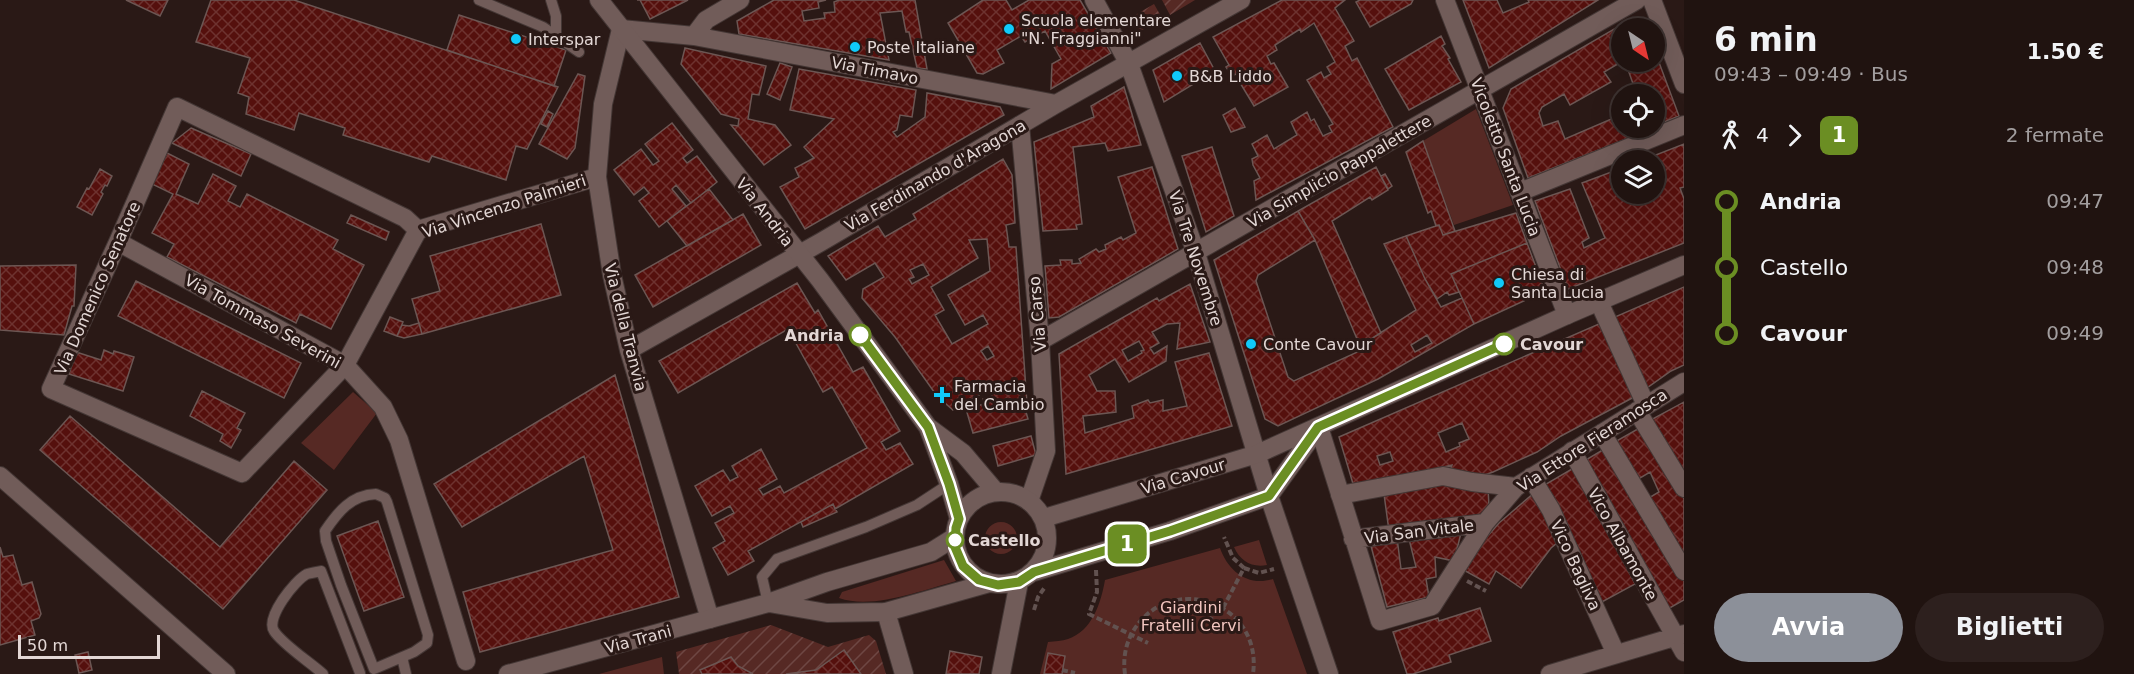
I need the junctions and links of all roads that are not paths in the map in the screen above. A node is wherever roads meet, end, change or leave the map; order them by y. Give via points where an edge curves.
1 (479, 0) edge
2 (552, 0) edge
3 (599, 0) edge
4 (740, 0) edge
5 (1094, 0) edge
6 (1241, 0) edge
7 (1445, 0) edge
8 (1637, 0) edge
9 (1652, 0) edge
10 (621, 29) junction
11 (556, 35) junction
12 (694, 36) junction
13 (579, 52) dead end
14 (1129, 64) junction
15 (1684, 84) edge
16 (1481, 91) junction
17 (1056, 104) junction
18 (1020, 125) junction
19 (1684, 125) edge
20 (597, 177) junction
21 (1520, 192) junction
22 (418, 230) junction
23 (118, 242) junction
24 (1196, 253) junction
25 (799, 254) junction
26 (1684, 265) edge
27 (1599, 302) junction
28 (1567, 315) junction
29 (1040, 341) junction
30 (629, 350) junction
31 (345, 365) junction
32 (1682, 387) edge
33 (1642, 408) junction
34 (928, 427) junction
35 (1318, 427) junction
36 (1602, 432) junction
37 (1572, 452) junction
38 (1257, 454) junction
39 (0, 476) edge
40 (1523, 482) junction
41 (949, 484) junction
42 (1684, 488) edge
43 (996, 492) junction
44 (1340, 495) junction
45 (1269, 496) junction
46 (1029, 501) junction
47 (1044, 518) junction
48 (959, 519) junction
49 (1485, 523) junction
50 (955, 537) junction
51 (1353, 539) junction
52 (1684, 571) edge
53 (1026, 577) junction
54 (989, 583) junction
55 (768, 603) junction
56 (886, 612) junction
57 (710, 619) junction
58 (1681, 641) edge
59 (1616, 654) junction
60 (402, 657) junction
61 (466, 661) dead end
62 (374, 669) junction
63 (358, 673) edge
64 (226, 674) edge
65 (323, 674) edge
66 (406, 674) edge
67 (508, 674) edge
68 (904, 674) edge
69 (1001, 674) edge
70 (1329, 674) edge
71 (1550, 674) edge

1 - 11 lane
2 - 11 lane
3 - 10 street, Via Andria
4 - 12 street via 706,20
5 - 14 street, Via Tre Novembre
6 - 14 street, Via Ferdinando d'Aragona
7 - 16 street, Vicoletto Santa Lucia
8 - 16 street, Via Simplicio Pappalettere
9 - 15 street
10 - 12 street, Via Timavo
10 - 20 street, Via della Tranvia via 603,104
10 - 25 street, Via Andria
11 - 13 lane
12 - 17 street, Via Timavo
14 - 17 street, Via Ferdinando d'Aragona
14 - 24 street, Via Tre Novembre
16 - 21 street, Vicoletto Santa Lucia
16 - 24 street, Via Simplicio Pappalettere
17 - 18 street, Via Ferdinando d'Aragona
18 - 25 street, Via Ferdinando d'Aragona
18 - 29 street, Via Carso
19 - 21 street
20 - 22 street, Via Vincenzo Palmieri
20 - 30 street, Via della Tranvia via 612,275
21 - 28 street, Vicoletto Santa Lucia
22 - 23 street, Via Domenico Senatore via 405,218 177,107
22 - 31 street, Via Vincenzo Palmieri
23 - 31 street, Via Tommaso Severini
23 - 31 street, Via Domenico Senatore via 51,389 242,473
24 - 29 street, Via Simplicio Pappalettere
24 - 38 street, Via Tre Novembre
25 - 30 street, Via Ferdinando d'Aragona
25 - 34 street, Via Andria
26 - 27 street, Via Cavour
27 - 28 street, Via Cavour
27 - 33 street
28 - 35 street, Via Cavour
29 - 46 street, Via Carso via 1046,450
30 - 57 street, Via della Tranvia
31 - 61 street, Via Tommaso Severini via 383,407 399,440
32 - 33 street, Via Ettore Fieramosca
33 - 36 street, Via Ettore Fieramosca
33 - 42 street
34 - 41 street, Via Andria
34 - 43 street, Via Andria via 963,453
35 - 38 street, Via Cavour
35 - 44 street
35 - 45 street
36 - 37 street, Via Ettore Fieramosca
36 - 52 street
37 - 40 street, Via Ettore Fieramosca
37 - 58 street, Vico Albamonte
38 - 45 street, Via Tre Novembre
38 - 47 street, Via Cavour
39 - 64 street
40 - 44 street via 1472,482 1443,476
40 - 49 street, Via Ettore Fieramosca
40 - 59 street, Vico Bagliva via 1551,510
41 - 48 street, Via Andria
41 - 55 lane via 918,505 777,558 762,577
43 - 46 street via 1019,495
43 - 48 street via 974,501
44 - 51 street
45 - 53 street
45 - 70 street, Via Tre Novembre
46 - 47 street
47 - 53 street via 1048,542 1045,554
48 - 50 street
49 - 51 street, Via San Vitale
49 - 51 street, Via Ettore Fieramosca via 1432,606 1380,621
50 - 54 street via 963,566
50 - 55 street, Via Trani via 931,552
53 - 54 street via 1007,585
53 - 69 street
54 - 56 street, Via Trani
55 - 56 street, Via Trani via 827,613
55 - 57 street, Via Trani
56 - 68 street
57 - 67 street, Via Trani
58 - 59 street
59 - 71 street
60 - 62 lane
60 - 62 lane via 427,643 428,635 385,498 362,496 346,505 325,531
60 - 66 lane
62 - 63 lane
63 - 65 lane via 321,571 307,574 290,589 272,621 272,630

